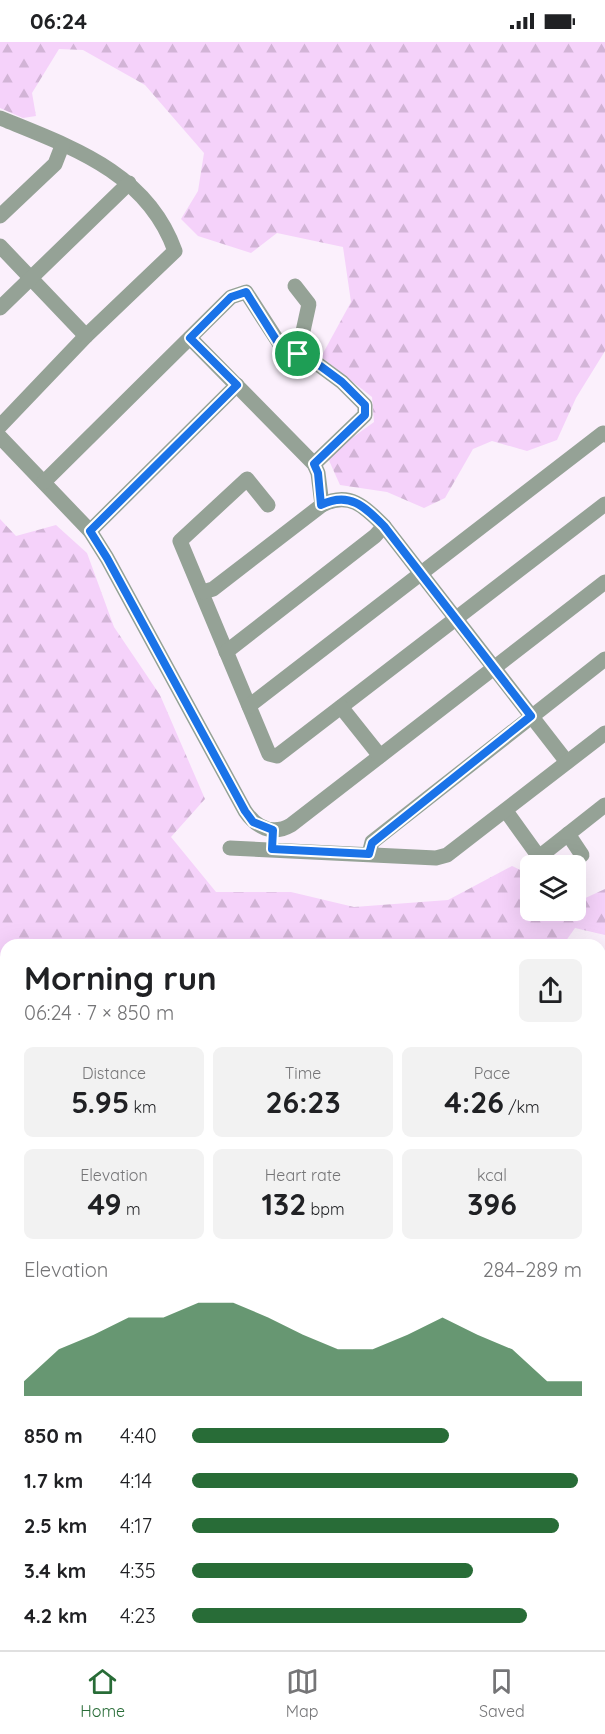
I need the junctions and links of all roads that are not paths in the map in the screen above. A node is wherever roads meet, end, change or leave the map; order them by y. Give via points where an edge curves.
1 (0, 118) edge
2 (62, 146) junction
3 (129, 183) junction
4 (0, 216) edge
5 (0, 246) edge
6 (30, 278) junction
7 (295, 286) dead end
8 (0, 308) edge
9 (86, 336) junction
10 (190, 338) junction
11 (298, 354) junction
12 (237, 385) junction
13 (0, 426) edge
14 (605, 435) edge
15 (0, 437) edge
16 (314, 464) junction
17 (44, 482) junction
18 (605, 504) edge
19 (268, 505) dead end
20 (321, 505) junction
21 (384, 526) junction
22 (90, 531) junction
23 (420, 572) junction
24 (605, 582) edge
25 (203, 592) junction
26 (457, 620) junction
27 (226, 652) junction
28 (605, 658) edge
29 (493, 668) junction
30 (249, 706) junction
31 (341, 707) junction
32 (531, 716) junction
33 (605, 733) edge
34 (380, 756) junction
35 (567, 762) junction
36 (605, 805) edge
37 (506, 811) junction
38 (273, 830) junction
39 (568, 834) junction
40 (230, 848) dead end
41 (272, 849) junction
42 (369, 854) junction
43 (582, 855) dead end

1 - 2 street
2 - 3 street via 108,166
2 - 4 street via 56,164
3 - 6 street
3 - 9 street via 144,199 175,251
5 - 6 street
6 - 8 street
6 - 9 street
7 - 11 street via 309,304
9 - 13 street
10 - 11 street via 231,297 246,292 280,346
10 - 12 street
10 - 17 street
11 - 16 street via 342,382 365,405 365,415
12 - 16 street
12 - 22 street
14 - 23 street
15 - 17 street
16 - 20 street
17 - 22 street
18 - 26 street
19 - 25 street via 247,479 180,541
20 - 21 street via 333,499 349,499
20 - 25 street via 213,589
21 - 23 street
21 - 27 street
22 - 38 street via 245,811 253,822
23 - 26 street
23 - 30 street
24 - 29 street
25 - 27 street
26 - 29 street
26 - 31 street
27 - 30 street
28 - 32 street
29 - 32 street
29 - 34 street
30 - 31 street via 269,754 277,756
31 - 34 street
32 - 35 street
32 - 42 street via 372,843
33 - 35 street
34 - 38 street via 291,825
35 - 37 street
36 - 39 street
37 - 39 street via 539,857
37 - 42 street via 447,855 436,858
38 - 41 street
39 - 43 street
40 - 41 street
41 - 42 street

